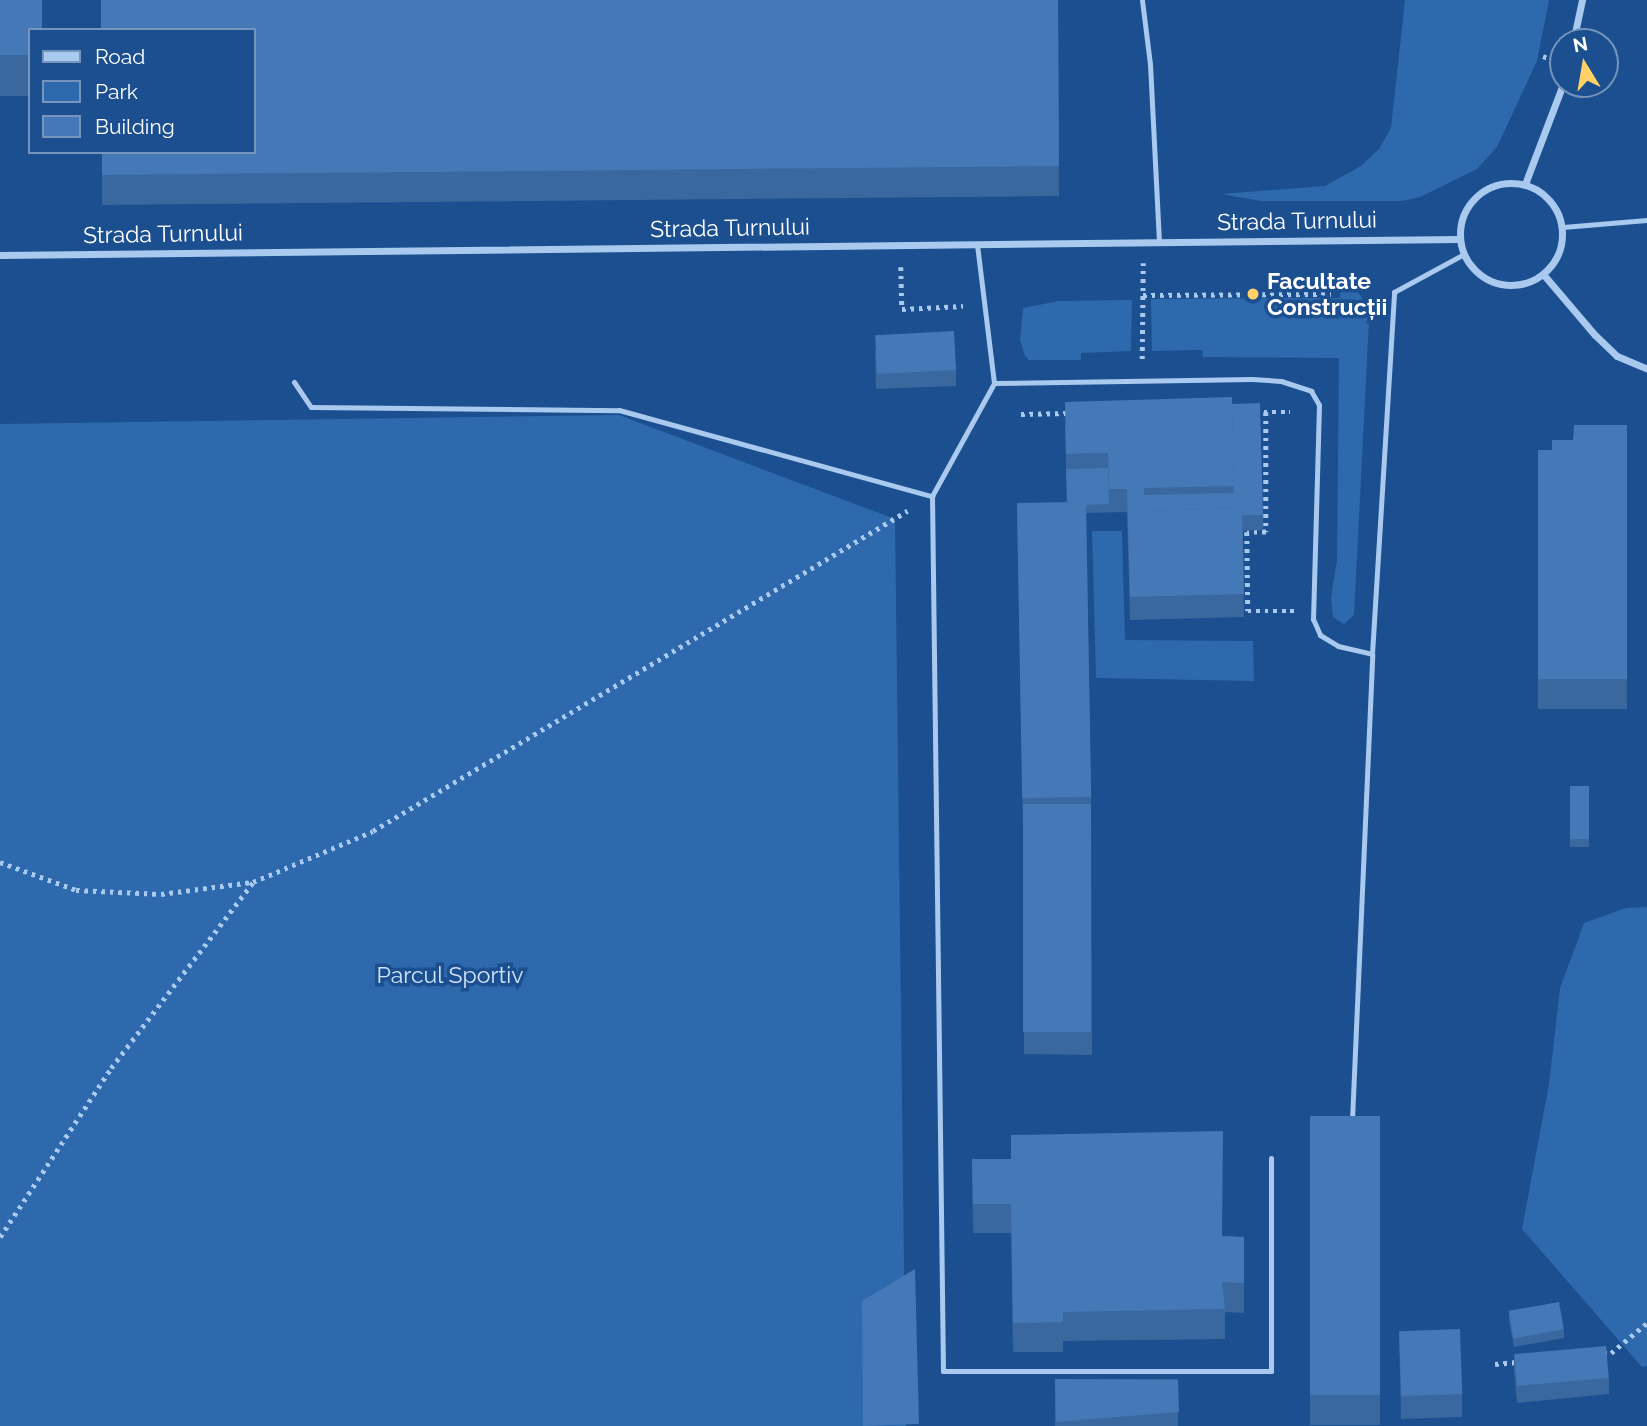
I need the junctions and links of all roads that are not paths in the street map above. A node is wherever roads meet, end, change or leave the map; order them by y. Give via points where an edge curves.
1 (1142, 0) edge
2 (1582, 0) edge
3 (1576, 28) edge
4 (1558, 98) edge
5 (1525, 184) junction
6 (1647, 220) edge
7 (1563, 228) junction
8 (1460, 239) junction
9 (1159, 243) junction
10 (977, 244) junction
11 (1464, 254) junction
12 (0, 255) edge
13 (1543, 274) junction
14 (1647, 369) edge
15 (294, 382) dead end
16 (994, 383) junction
17 (932, 496) junction
18 (1372, 654) junction
19 (1352, 1120) edge
20 (1271, 1158) dead end

1 - 9 lane via 1150,64
2 - 3 street
4 - 5 street
5 - 7 street via 1554,205
5 - 8 street via 1508,183 1478,194 1467,207
6 - 7 lane
7 - 13 street via 1558,253
8 - 9 street, Strada Turnului
8 - 11 street
9 - 10 street, Strada Turnului
10 - 12 street, Strada Turnului
10 - 16 lane
11 - 13 street via 1472,267 1498,284 1529,282
11 - 18 lane via 1394,292
13 - 14 street via 1602,342 1633,365
15 - 17 lane via 311,407 619,410
16 - 17 lane
16 - 18 lane via 1142,378 1281,381 1311,391 1319,405 1313,619 1320,635 1338,646
17 - 20 lane via 943,1371 1271,1371
18 - 19 lane

